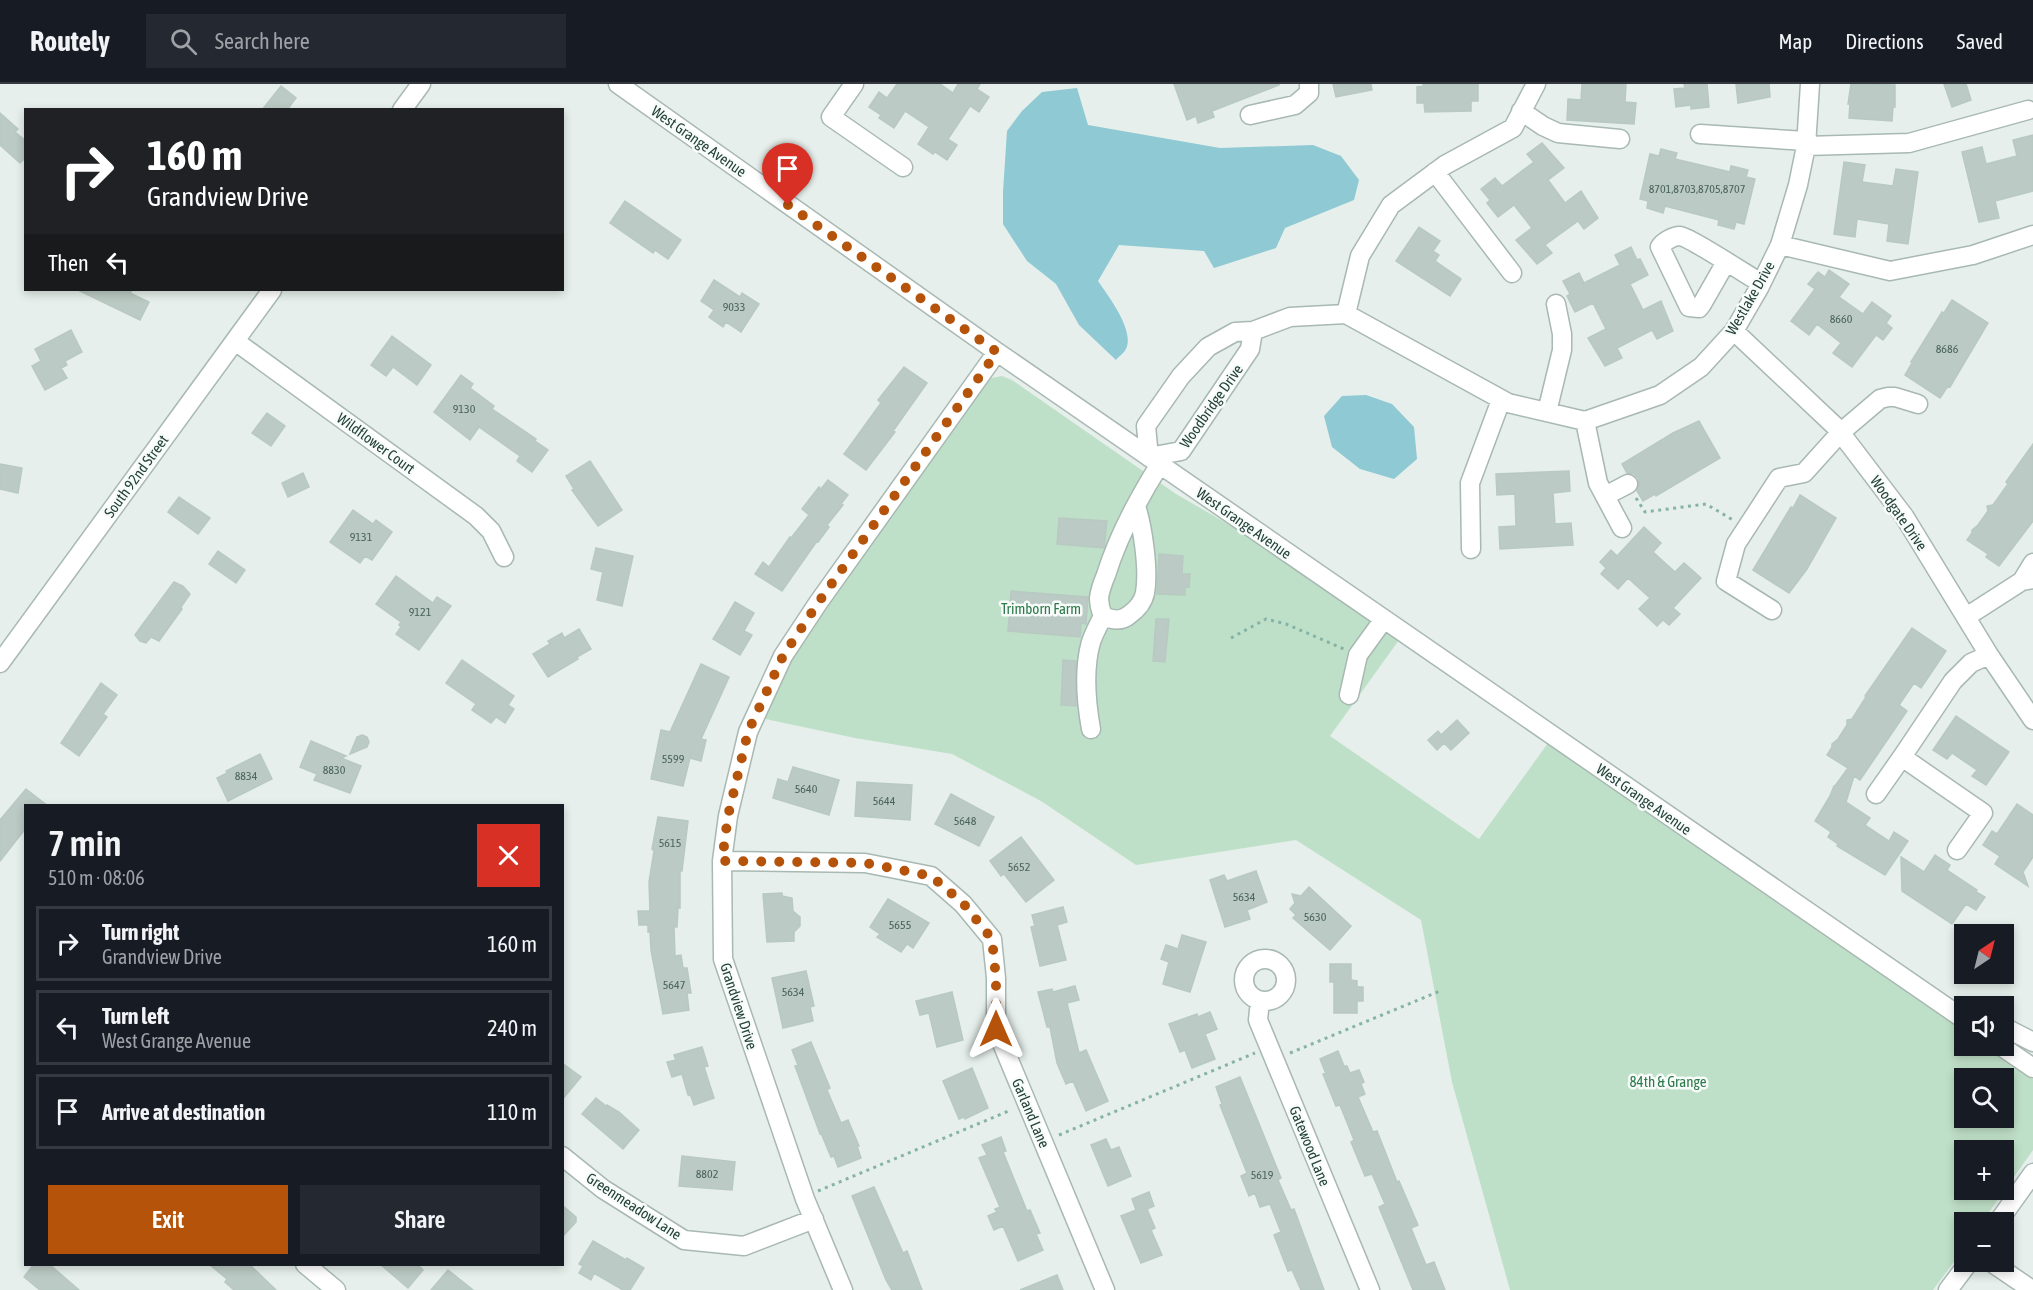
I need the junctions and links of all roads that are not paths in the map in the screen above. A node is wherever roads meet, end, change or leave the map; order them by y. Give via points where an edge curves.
1 (421, 84) edge
2 (618, 84) edge
3 (854, 84) edge
4 (1309, 84) edge
5 (1536, 84) edge
6 (1810, 84) edge
7 (403, 108) edge
8 (2028, 110) dead end
9 (1521, 111) junction
10 (1250, 115) dead end
11 (1700, 134) dead end
12 (1620, 139) dead end
13 (1806, 143) junction
14 (903, 167) dead end
15 (1435, 172) junction
16 (2033, 235) edge
17 (1780, 245) junction
18 (1726, 262) dead end
19 (1512, 273) dead end
20 (1761, 283) junction
21 (271, 291) edge
22 (1556, 304) dead end
23 (1346, 314) junction
24 (1253, 331) junction
25 (1734, 331) junction
26 (235, 341) junction
27 (997, 352) junction
28 (1501, 400) junction
29 (1918, 404) dead end
30 (1547, 412) junction
31 (1585, 421) junction
32 (1840, 433) junction
33 (1154, 460) junction
34 (1628, 484) road end
35 (1605, 496) junction
36 (1136, 506) junction
37 (1622, 528) dead end
38 (1471, 549) dead end
39 (504, 557) dead end
40 (2033, 563) edge
41 (2028, 580) edge
42 (1772, 610) dead end
43 (1103, 616) junction
44 (1966, 617) junction
45 (1384, 619) junction
46 (1989, 655) junction
47 (0, 663) edge
48 (1349, 695) dead end
49 (2033, 720) edge
50 (1091, 729) dead end
51 (1902, 757) junction
52 (1876, 794) dead end
53 (1957, 850) dead end
54 (722, 861) junction
55 (1874, 957) junction
56 (1954, 1000) edge
57 (1260, 1001) dead end
58 (1954, 1012) edge
59 (2014, 1032) edge
60 (2033, 1042) edge
61 (2014, 1055) edge
62 (2033, 1068) edge
63 (564, 1158) edge
64 (2033, 1173) edge
65 (2005, 1212) edge
66 (814, 1219) junction
67 (307, 1266) edge
68 (1962, 1272) edge
69 (2006, 1272) edge
70 (336, 1290) edge
71 (843, 1290) edge
72 (1105, 1290) edge
73 (1370, 1290) edge
74 (1948, 1290) edge
75 (2032, 1290) edge

1 - 7 street
2 - 27 street, West Grange Avenue
3 - 14 street via 831,117
4 - 10 street via 1309,93 1295,105
5 - 9 street
6 - 13 street, Westlake Drive
8 - 13 street via 1909,143
9 - 12 street via 1558,133
9 - 15 street via 1513,128
11 - 13 street
13 - 17 street, Westlake Drive
15 - 19 street
15 - 23 street via 1391,205 1360,256
16 - 17 street via 1973,255 1890,271
17 - 20 street, Westlake Drive
18 - 20 street
20 - 25 street, Westlake Drive
21 - 26 street, South 92nd Street
22 - 30 street via 1562,350
23 - 24 street via 1290,317
23 - 28 street
24 - 33 street, Woodbridge Drive via 1250,349 1181,451
24 - 33 street via 1235,332 1208,347 1181,376 1146,426
25 - 31 street, Westlake Drive via 1701,367 1660,395
25 - 32 street, Woodgate Drive
26 - 39 street, Wildflower Court via 476,516 491,531
26 - 47 street, South 92nd Street
27 - 33 street, West Grange Avenue
27 - 54 street, Grandview Drive via 783,656 748,732 728,816
28 - 30 street
28 - 38 street via 1470,483
29 - 32 street via 1895,397 1880,399
30 - 31 street
31 - 35 street via 1598,483
32 - 42 street via 1804,473 1779,478 1736,544 1726,581
32 - 44 street, Woodgate Drive via 1904,516
33 - 36 street
33 - 45 street, West Grange Avenue
34 - 35 street
35 - 37 street
36 - 43 street via 1110,560 1100,595
36 - 43 street via 1145,556 1145,594 1138,608 1124,619
40 - 41 street
41 - 44 street
43 - 50 street via 1091,642 1089,659 1086,699
44 - 46 street, Woodgate Drive
45 - 48 street via 1358,655
45 - 55 street, West Grange Avenue
46 - 49 street, Woodgate Drive
46 - 51 street via 1971,663 1953,681
51 - 52 street
51 - 53 street via 1983,813
54 - 66 street, Grandview Drive via 723,959
54 - 72 street, Garland Lane via 865,863 931,876 963,903 992,939 996,1029
55 - 56 street, West Grange Avenue
55 - 58 street, West Grange Avenue
57 - 73 street, Gatewood Lane via 1258,1020
59 - 60 street
61 - 62 street
63 - 66 street, Greenmeadow Lane via 603,1189 684,1240 744,1246
64 - 65 street
66 - 71 street, Grandview Drive
67 - 70 street
68 - 74 street
69 - 75 street

